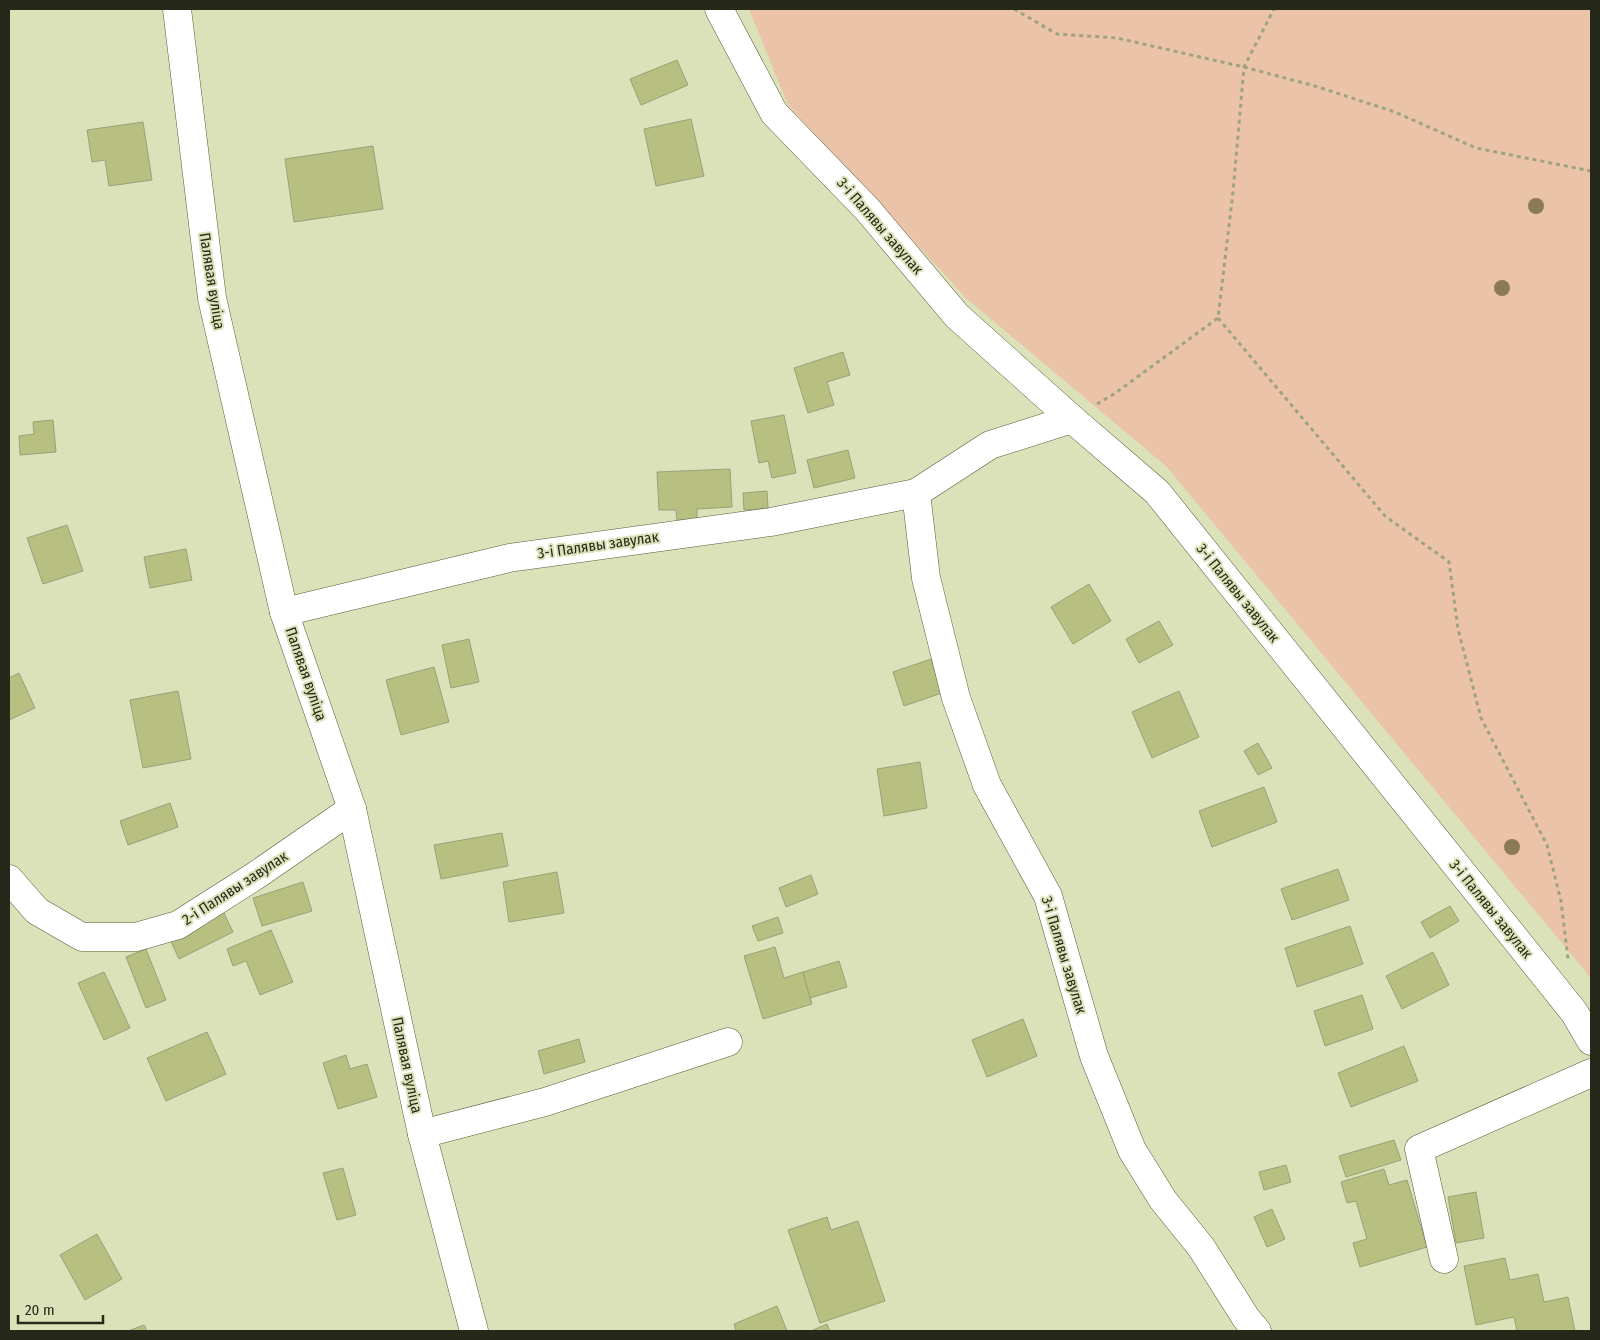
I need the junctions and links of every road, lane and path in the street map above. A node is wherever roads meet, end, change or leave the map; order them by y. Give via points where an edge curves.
1 (177, 9) edge
2 (720, 9) edge
3 (1014, 9) edge
4 (1274, 9) edge
5 (1244, 67) junction
6 (1591, 171) edge
7 (1218, 318) junction
8 (1072, 419) junction
9 (916, 493) junction
10 (284, 612) junction
11 (352, 809) junction
12 (9, 879) edge
13 (1569, 966) dead end
14 (1591, 1041) edge
15 (728, 1042) dead end
16 (1591, 1073) edge
17 (422, 1134) junction
18 (1444, 1259) dead end
19 (474, 1331) edge
20 (1257, 1331) edge

1 - 10 street, Палявая вуліца via 212,298
2 - 8 street, 3-і Палявы завулак via 774,113 867,209 957,316
3 - 5 path via 1057,34 1116,38
4 - 5 path
5 - 6 path via 1395,112 1476,148
5 - 7 path
7 - 8 path via 1114,394
7 - 13 path via 1385,516 1449,562 1458,629 1481,718 1547,845 1561,901
8 - 9 street, 3-і Палявы завулак via 990,445
8 - 14 street, 3-і Палявы завулак via 1157,492 1574,1012
9 - 10 street, 3-і Палявы завулак via 771,522 509,558
9 - 20 street, 3-і Палявы завулак via 926,578 956,698 987,785 1048,896 1094,1056 1132,1150 1163,1200 1201,1247
10 - 11 street, Палявая вуліца
11 - 12 street, 2-і Палявы завулак via 178,925 136,937 82,937 36,911
11 - 17 street, Палявая вуліца
15 - 17 street via 545,1102
16 - 18 street via 1419,1149
17 - 19 street, Палявая вуліца

